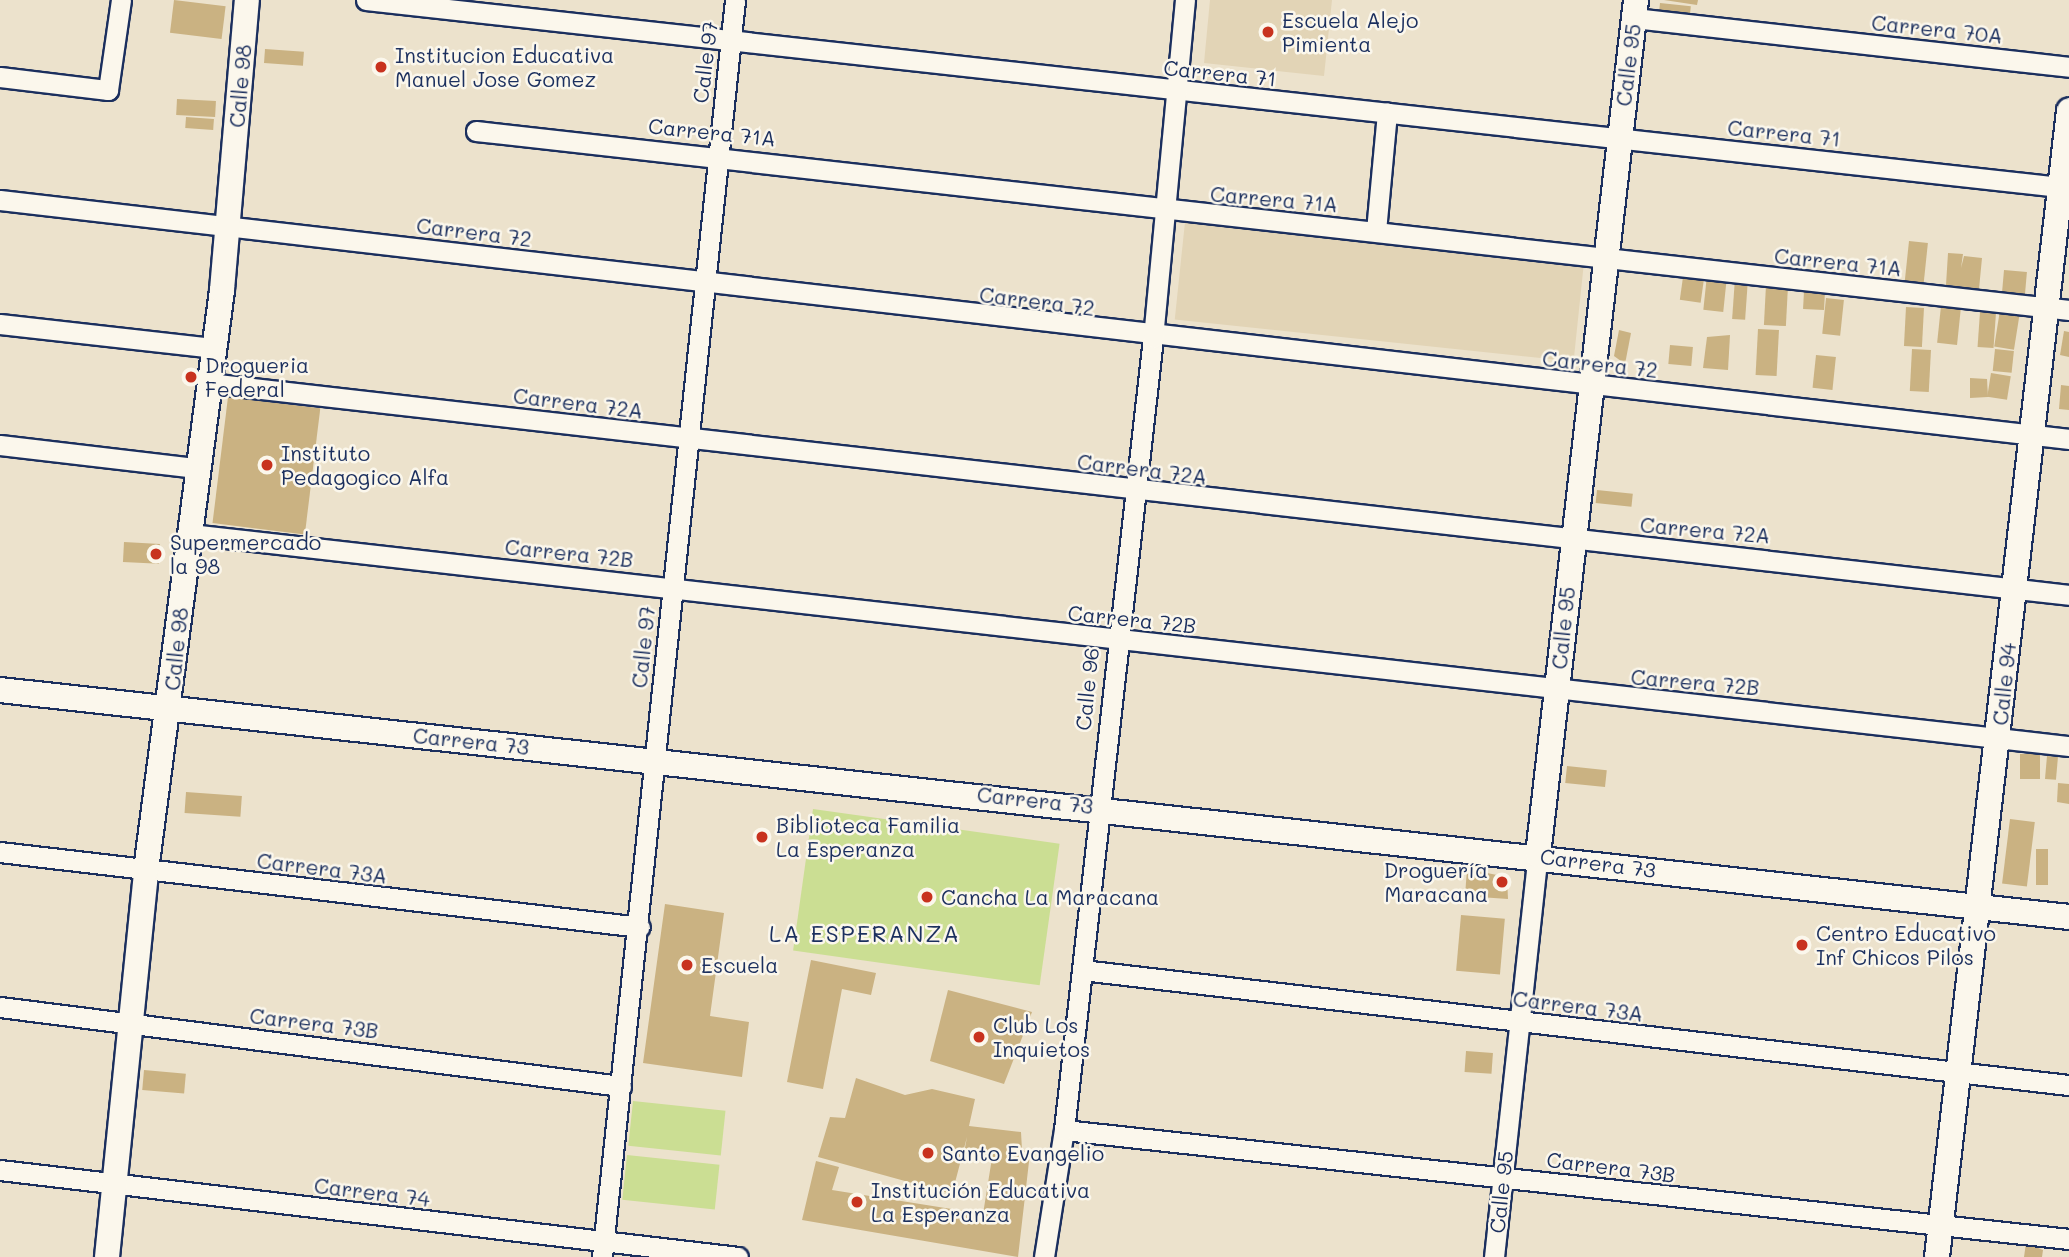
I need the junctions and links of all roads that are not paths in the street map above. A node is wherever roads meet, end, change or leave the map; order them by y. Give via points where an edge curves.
1 (121, 0) edge
2 (247, 0) edge
3 (366, 0) edge
4 (735, 0) edge
5 (1185, 0) edge
6 (1635, 9) edge
7 (730, 41) junction
8 (2069, 66) edge
9 (0, 77) edge
10 (1173, 91) junction
11 (2069, 111) edge
12 (1387, 113) junction
13 (476, 131) dead end
14 (1618, 138) junction
15 (717, 154) junction
16 (2065, 187) edge
17 (0, 200) edge
18 (1164, 211) junction
19 (225, 224) junction
20 (1376, 231) junction
21 (1604, 259) junction
22 (703, 283) junction
23 (2058, 309) edge
24 (0, 324) edge
25 (1153, 338) junction
26 (214, 348) junction
27 (209, 383) junction
28 (1590, 385) junction
29 (2032, 435) junction
30 (688, 438) junction
31 (2069, 439) edge
32 (0, 445) edge
33 (197, 468) junction
34 (1136, 491) junction
35 (190, 534) junction
36 (1573, 541) junction
37 (672, 587) junction
38 (2014, 589) junction
39 (2069, 595) edge
40 (1115, 640) junction
41 (0, 690) edge
42 (1556, 693) junction
43 (170, 711) junction
44 (1999, 739) junction
45 (2069, 747) edge
46 (654, 759) junction
47 (1098, 807) junction
48 (0, 852) edge
49 (1538, 855) junction
50 (146, 870) junction
51 (1977, 908) junction
52 (2069, 917) edge
53 (639, 927) junction
54 (1082, 970) junction
55 (0, 1007) edge
56 (1521, 1022) junction
57 (131, 1023) junction
58 (1959, 1073) junction
59 (2069, 1085) edge
60 (621, 1086) junction
61 (1064, 1130) junction
62 (0, 1170) edge
63 (1503, 1177) junction
64 (114, 1183) junction
65 (1940, 1228) junction
66 (2069, 1239) edge
67 (603, 1251) edge
68 (107, 1257) edge
69 (738, 1257) edge
70 (1044, 1257) edge
71 (1494, 1257) edge
72 (1937, 1257) edge

1 - 9 street via 107,90
2 - 19 street, Calle 98
3 - 7 street, Carrera 71
4 - 7 street, Calle 97
5 - 10 street, Calle 96
6 - 8 street, Carrera 70A
6 - 14 street, Calle 95
7 - 10 street, Carrera 71
7 - 15 street, Calle 97
10 - 12 street, Carrera 71
10 - 18 street, Calle 96
11 - 16 street, Calle 94
12 - 14 street, Carrera 71
12 - 20 street
13 - 15 street, Carrera 71A
14 - 16 street, Carrera 71
14 - 21 street, Calle 95
15 - 18 street, Carrera 71A
15 - 22 street, Calle 97
16 - 23 street, Calle 94
17 - 19 street, Carrera 72
18 - 20 street, Carrera 71A
18 - 25 street, Calle 96
19 - 22 street, Carrera 72
19 - 26 street, Calle 98
20 - 21 street, Carrera 71A
21 - 23 street, Carrera 71A
21 - 28 street, Calle 95
22 - 25 street, Carrera 72
22 - 30 street, Calle 97
23 - 29 street, Calle 94
24 - 26 street
25 - 28 street, Carrera 72
25 - 34 street, Calle 96
26 - 27 street, Calle 98
27 - 30 street, Carrera 72A
27 - 33 street, Calle 98
28 - 29 street, Carrera 72
28 - 36 street, Calle 95
29 - 31 street, Carrera 72
29 - 38 street, Calle 94
30 - 34 street, Carrera 72A
30 - 37 street, Calle 97
32 - 33 street
33 - 35 street, Calle 98
34 - 36 street, Carrera 72A
34 - 40 street, Calle 96
35 - 37 street, Carrera 72B
35 - 43 street, Calle 98
36 - 38 street, Carrera 72A
36 - 42 street, Calle 95
37 - 40 street, Carrera 72B
37 - 46 street, Calle 97
38 - 39 street, Carrera 72A
38 - 44 street, Calle 94
40 - 42 street, Carrera 72B
40 - 47 street, Calle 96
41 - 43 street, Carrera 73
42 - 44 street, Carrera 72B
42 - 49 street, Calle 95
43 - 46 street, Carrera 73
43 - 50 street, Calle 98
44 - 45 street, Carrera 72B
44 - 51 street, Calle 94
46 - 47 street, Carrera 73
46 - 53 street, Calle 97
47 - 49 street, Carrera 73
47 - 54 street, Calle 96
48 - 50 street, Carrera 73A
49 - 51 street, Carrera 73
49 - 56 street, Calle 95
50 - 53 street, Carrera 73A
50 - 57 street, Calle 98
51 - 52 street, Carrera 73
51 - 58 street, Calle 94
53 - 60 street, Calle 97
54 - 56 street, Carrera 73A
54 - 61 street, Calle 96
55 - 57 street, Carrera 73B
56 - 58 street, Carrera 73A
56 - 63 street, Calle 95
57 - 60 street, Carrera 73B
57 - 64 street, Calle 98
58 - 59 street, Carrera 73A
58 - 65 street, Calle 94
60 - 67 street, Calle 97
61 - 63 street, Carrera 73B
61 - 70 street, Calle 96
62 - 64 street, Carrera 74
63 - 65 street, Carrera 73B
63 - 71 street, Calle 95
64 - 67 street, Carrera 74
64 - 68 street, Calle 98
65 - 66 street, Carrera 73B
65 - 72 street, Calle 94
67 - 69 street, Carrera 74

